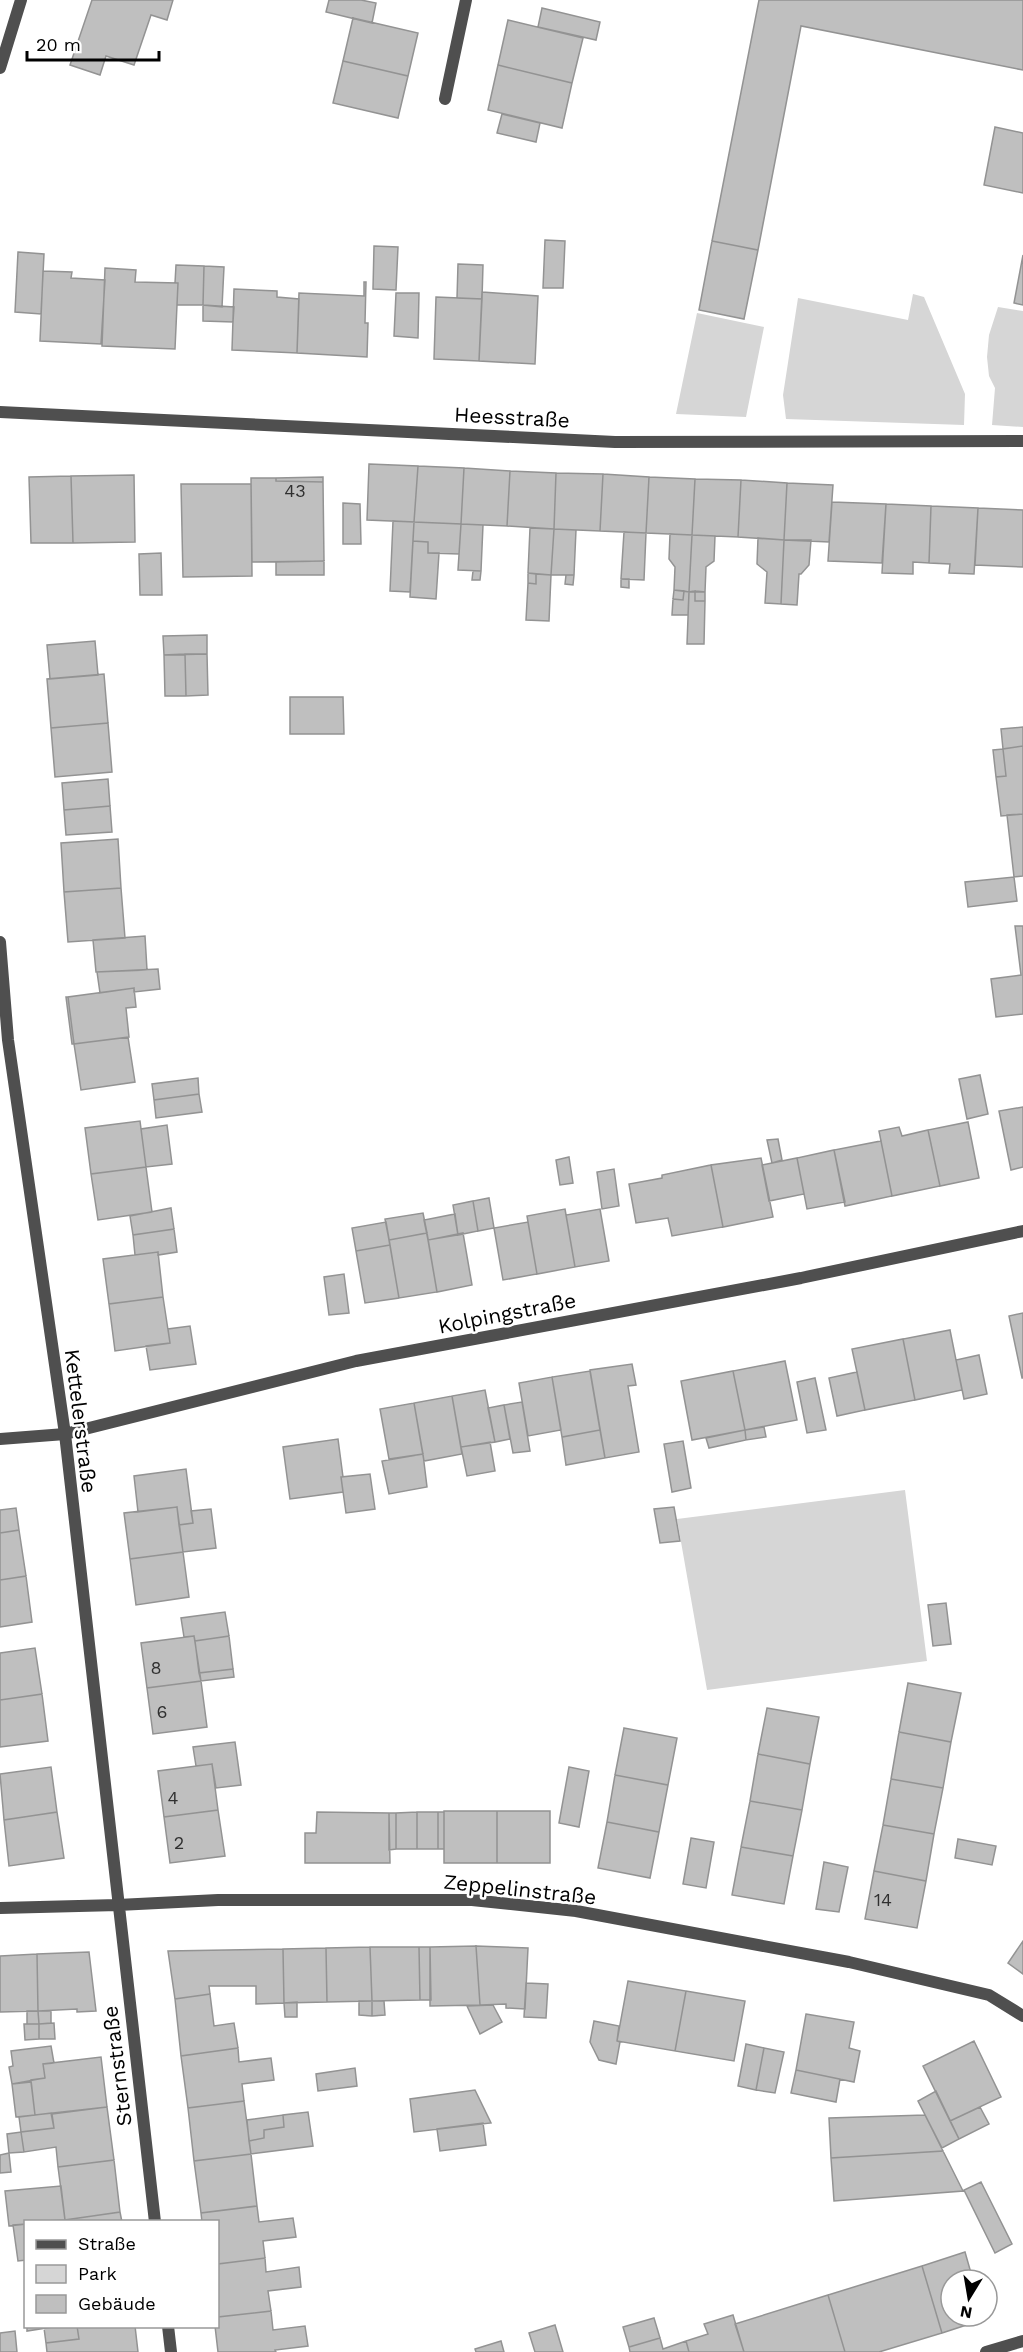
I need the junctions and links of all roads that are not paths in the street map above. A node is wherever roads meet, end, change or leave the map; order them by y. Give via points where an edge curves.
1 (21, 0) edge
2 (466, 0) edge
3 (0, 68) edge
4 (445, 99) dead end
5 (0, 412) edge
6 (1023, 441) edge
7 (0, 942) edge
8 (1023, 1231) edge
9 (65, 1434) junction
10 (0, 1439) edge
11 (118, 1905) junction
12 (0, 1908) edge
13 (1023, 2016) edge
14 (155, 2220) edge
15 (168, 2328) edge
16 (1023, 2341) edge
17 (171, 2352) edge
18 (986, 2352) edge

1 - 3 street
2 - 4 street
5 - 6 street, Heesstraße via 615,442
7 - 9 street, Kettelerstraße via 8,1040
8 - 9 street, Kolpingstraße via 801,1278 356,1361
9 - 10 street, Kolpingstraße
9 - 11 street, Kettelerstraße
11 - 12 street, Zeppelinstraße
11 - 13 street, Zeppelinstraße via 218,1900 472,1900 576,1911 861,1964 989,1995
11 - 14 street, Sternstraße
15 - 17 street
16 - 18 street

